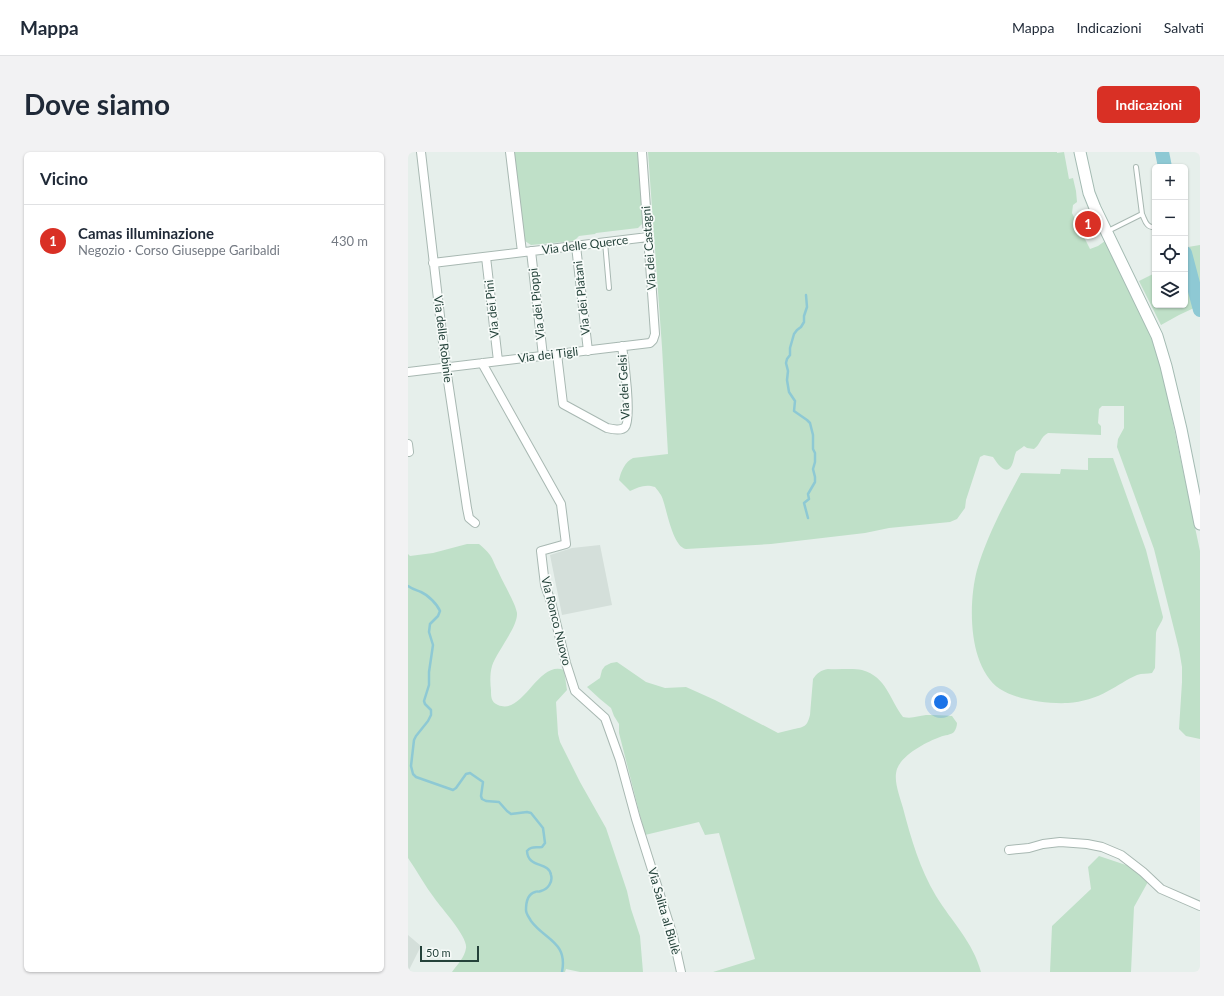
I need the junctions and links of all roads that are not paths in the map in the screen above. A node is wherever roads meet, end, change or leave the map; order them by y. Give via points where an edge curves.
1 (421, 152) edge
2 (510, 152) edge
3 (642, 152) edge
4 (1080, 152) edge
5 (1136, 167) dead end
6 (1142, 214) junction
7 (1152, 227) edge
8 (1106, 232) junction
9 (648, 237) junction
10 (605, 242) junction
11 (576, 246) junction
12 (531, 251) junction
13 (522, 252) junction
14 (486, 257) junction
15 (434, 264) junction
16 (609, 288) dead end
17 (650, 343) joint
18 (622, 346) junction
19 (588, 350) junction
20 (557, 354) junction
21 (543, 356) junction
22 (498, 362) junction
23 (482, 363) junction
24 (446, 368) junction
25 (408, 372) edge
26 (475, 523) dead end
27 (1200, 524) edge
28 (646, 850) joint
29 (1010, 850) dead end
30 (1200, 906) edge
31 (681, 972) edge

1 - 15 street, Via delle Robinie
2 - 13 street
3 - 9 street, Via dei Castagni
4 - 8 main road via 1089,193
5 - 6 lane
6 - 7 lane via 1147,224
6 - 8 lane
8 - 27 main road via 1162,350
9 - 10 street, Via delle Querce
9 - 17 street, Via dei Castagni via 655,334
10 - 11 street, Via delle Querce
10 - 16 lane
11 - 12 street, Via delle Querce
11 - 19 street, Via dei Platani
12 - 13 street, Via delle Querce
12 - 21 street, Via dei Pioppi
13 - 14 street, Via delle Querce
14 - 15 street, Via delle Querce
14 - 22 street, Via dei Pini
15 - 24 street, Via delle Robinie
17 - 18 street, Via dei Tigli
18 - 19 street, Via dei Tigli
18 - 20 street, Via dei Gelsi via 628,404 626,425 621,429 607,428 563,404
19 - 20 street, Via dei Tigli
20 - 21 street, Via dei Tigli
21 - 22 street, Via dei Tigli
22 - 23 street, Via dei Tigli
23 - 24 street, Via dei Tigli
23 - 28 street, Via Ronco Nuovo via 562,504 566,544 541,551 545,585 575,691 605,718
24 - 25 street, Via dei Tigli
24 - 26 street, Via delle Robinie via 466,508
28 - 31 street, Via Salita al Biulè via 673,936
29 - 30 street via 1060,842 1102,848 1121,855 1161,889

